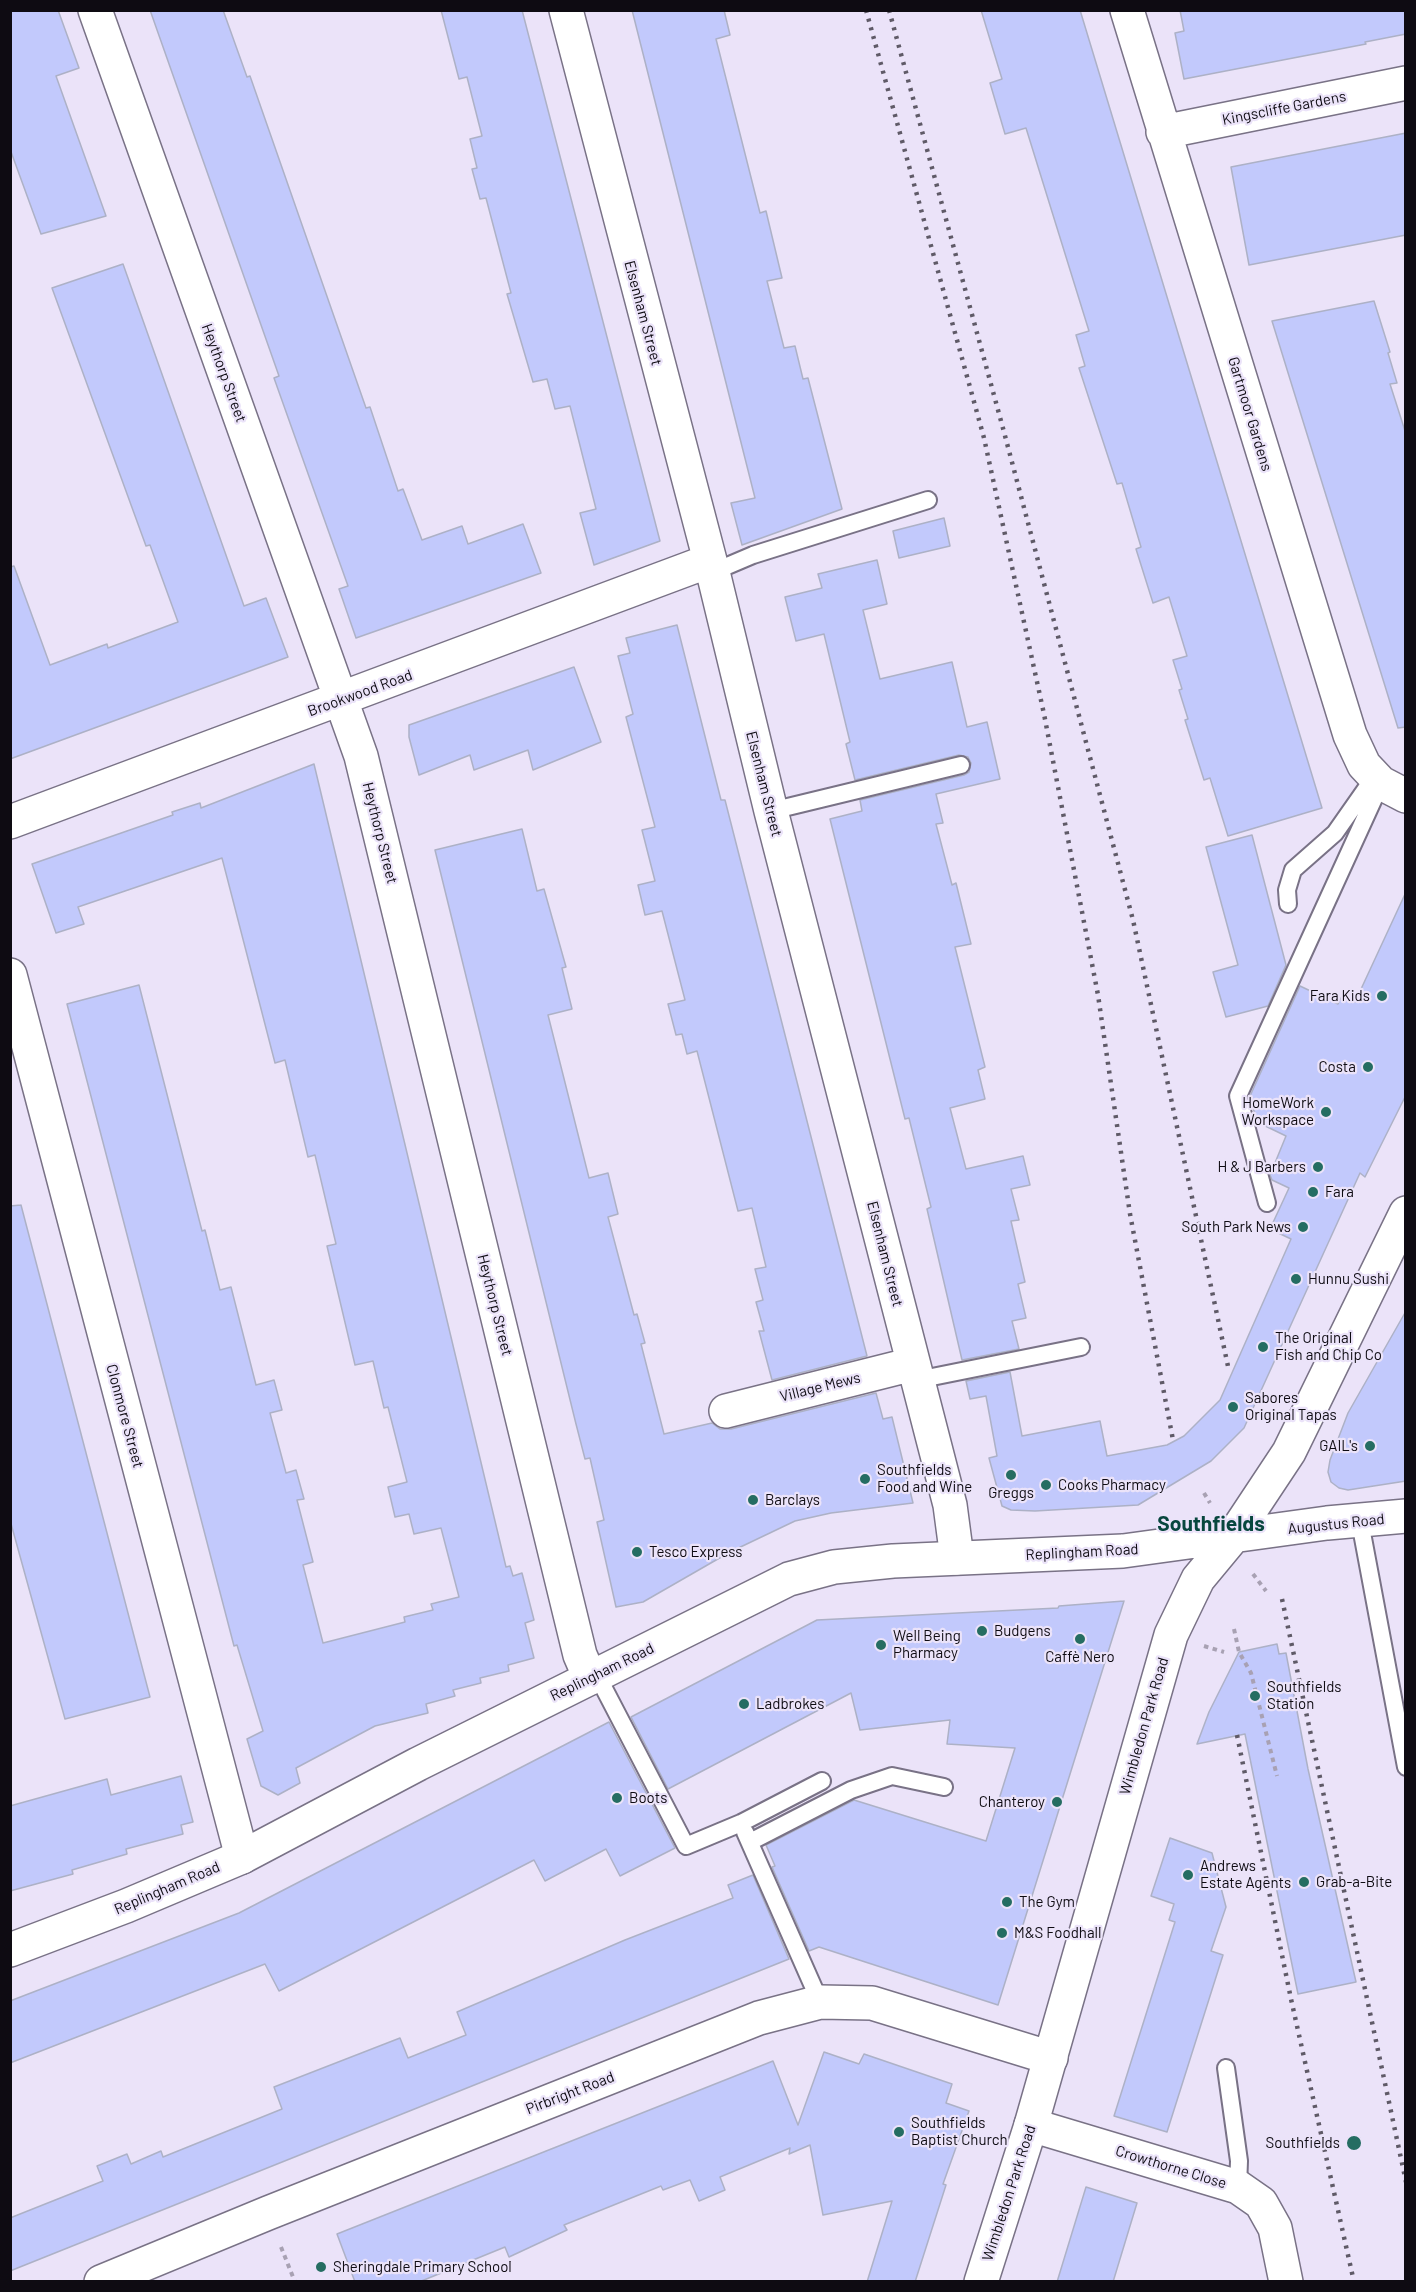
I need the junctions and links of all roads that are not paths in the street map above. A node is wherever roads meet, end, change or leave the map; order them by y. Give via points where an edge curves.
1 (95, 10) edge
2 (566, 10) edge
3 (1127, 10) edge
4 (1406, 83) edge
5 (1163, 132) junction
6 (928, 500) dead end
7 (711, 566) junction
8 (342, 700) junction
9 (961, 765) dead end
10 (1387, 785) edge
11 (771, 811) junction
12 (10, 822) edge
13 (1288, 904) dead end
14 (10, 975) edge
15 (1267, 1203) dead end
16 (1406, 1213) edge
17 (1081, 1347) dead end
18 (915, 1372) junction
19 (726, 1411) dead end
20 (1406, 1516) edge
21 (1360, 1522) junction
22 (1232, 1538) junction
23 (957, 1558) junction
24 (593, 1676) junction
25 (1406, 1767) edge
26 (822, 1781) dead end
27 (944, 1787) dead end
28 (741, 1823) junction
29 (750, 1842) junction
30 (242, 1857) junction
31 (10, 1950) edge
32 (820, 2002) junction
33 (1051, 2058) junction
34 (1226, 2068) dead end
35 (1031, 2125) junction
36 (1238, 2187) junction
37 (101, 2282) edge
38 (981, 2282) edge
39 (1286, 2282) edge

1 - 8 street, Heythorp Street
2 - 7 street, Elsenham Street
3 - 5 street, Gartmoor Gardens
4 - 5 street, Kingscliffe Gardens
5 - 10 street, Gartmoor Gardens via 1350,735 1364,765
6 - 7 lane
7 - 8 street, Brookwood Road
7 - 11 street, Elsenham Street
8 - 12 street, Brookwood Road
8 - 24 street, Heythorp Street via 362,756 580,1655
9 - 11 lane
10 - 13 lane via 1293,870 1287,890
10 - 15 lane via 1238,1096
11 - 18 street, Elsenham Street
14 - 30 street, Clonmore Street
16 - 22 street, Wimbledon Park Road via 1300,1432
17 - 18 lane
18 - 19 street, Village Mews
18 - 23 street, Elsenham Street via 950,1504
20 - 21 street, Augustus Road
21 - 22 street, Augustus Road via 1327,1523
21 - 25 lane
22 - 23 street, Replingham Road via 1123,1551
22 - 33 street, Wimbledon Park Road via 1198,1579 1171,1635
23 - 24 street, Replingham Road via 834,1568 789,1579
24 - 28 lane via 686,1846
24 - 30 street, Replingham Road
26 - 28 lane
27 - 29 lane via 892,1776 851,1790
28 - 29 lane
29 - 32 lane
30 - 31 street, Replingham Road
32 - 33 street, Pirbright Road via 872,2003
32 - 37 street, Pirbright Road via 759,2018
33 - 35 street, Wimbledon Park Road
34 - 36 lane via 1239,2161
35 - 36 street, Crowthorne Close
35 - 38 street, Wimbledon Park Road
36 - 39 street, Crowthorne Close via 1261,2204 1275,2228

